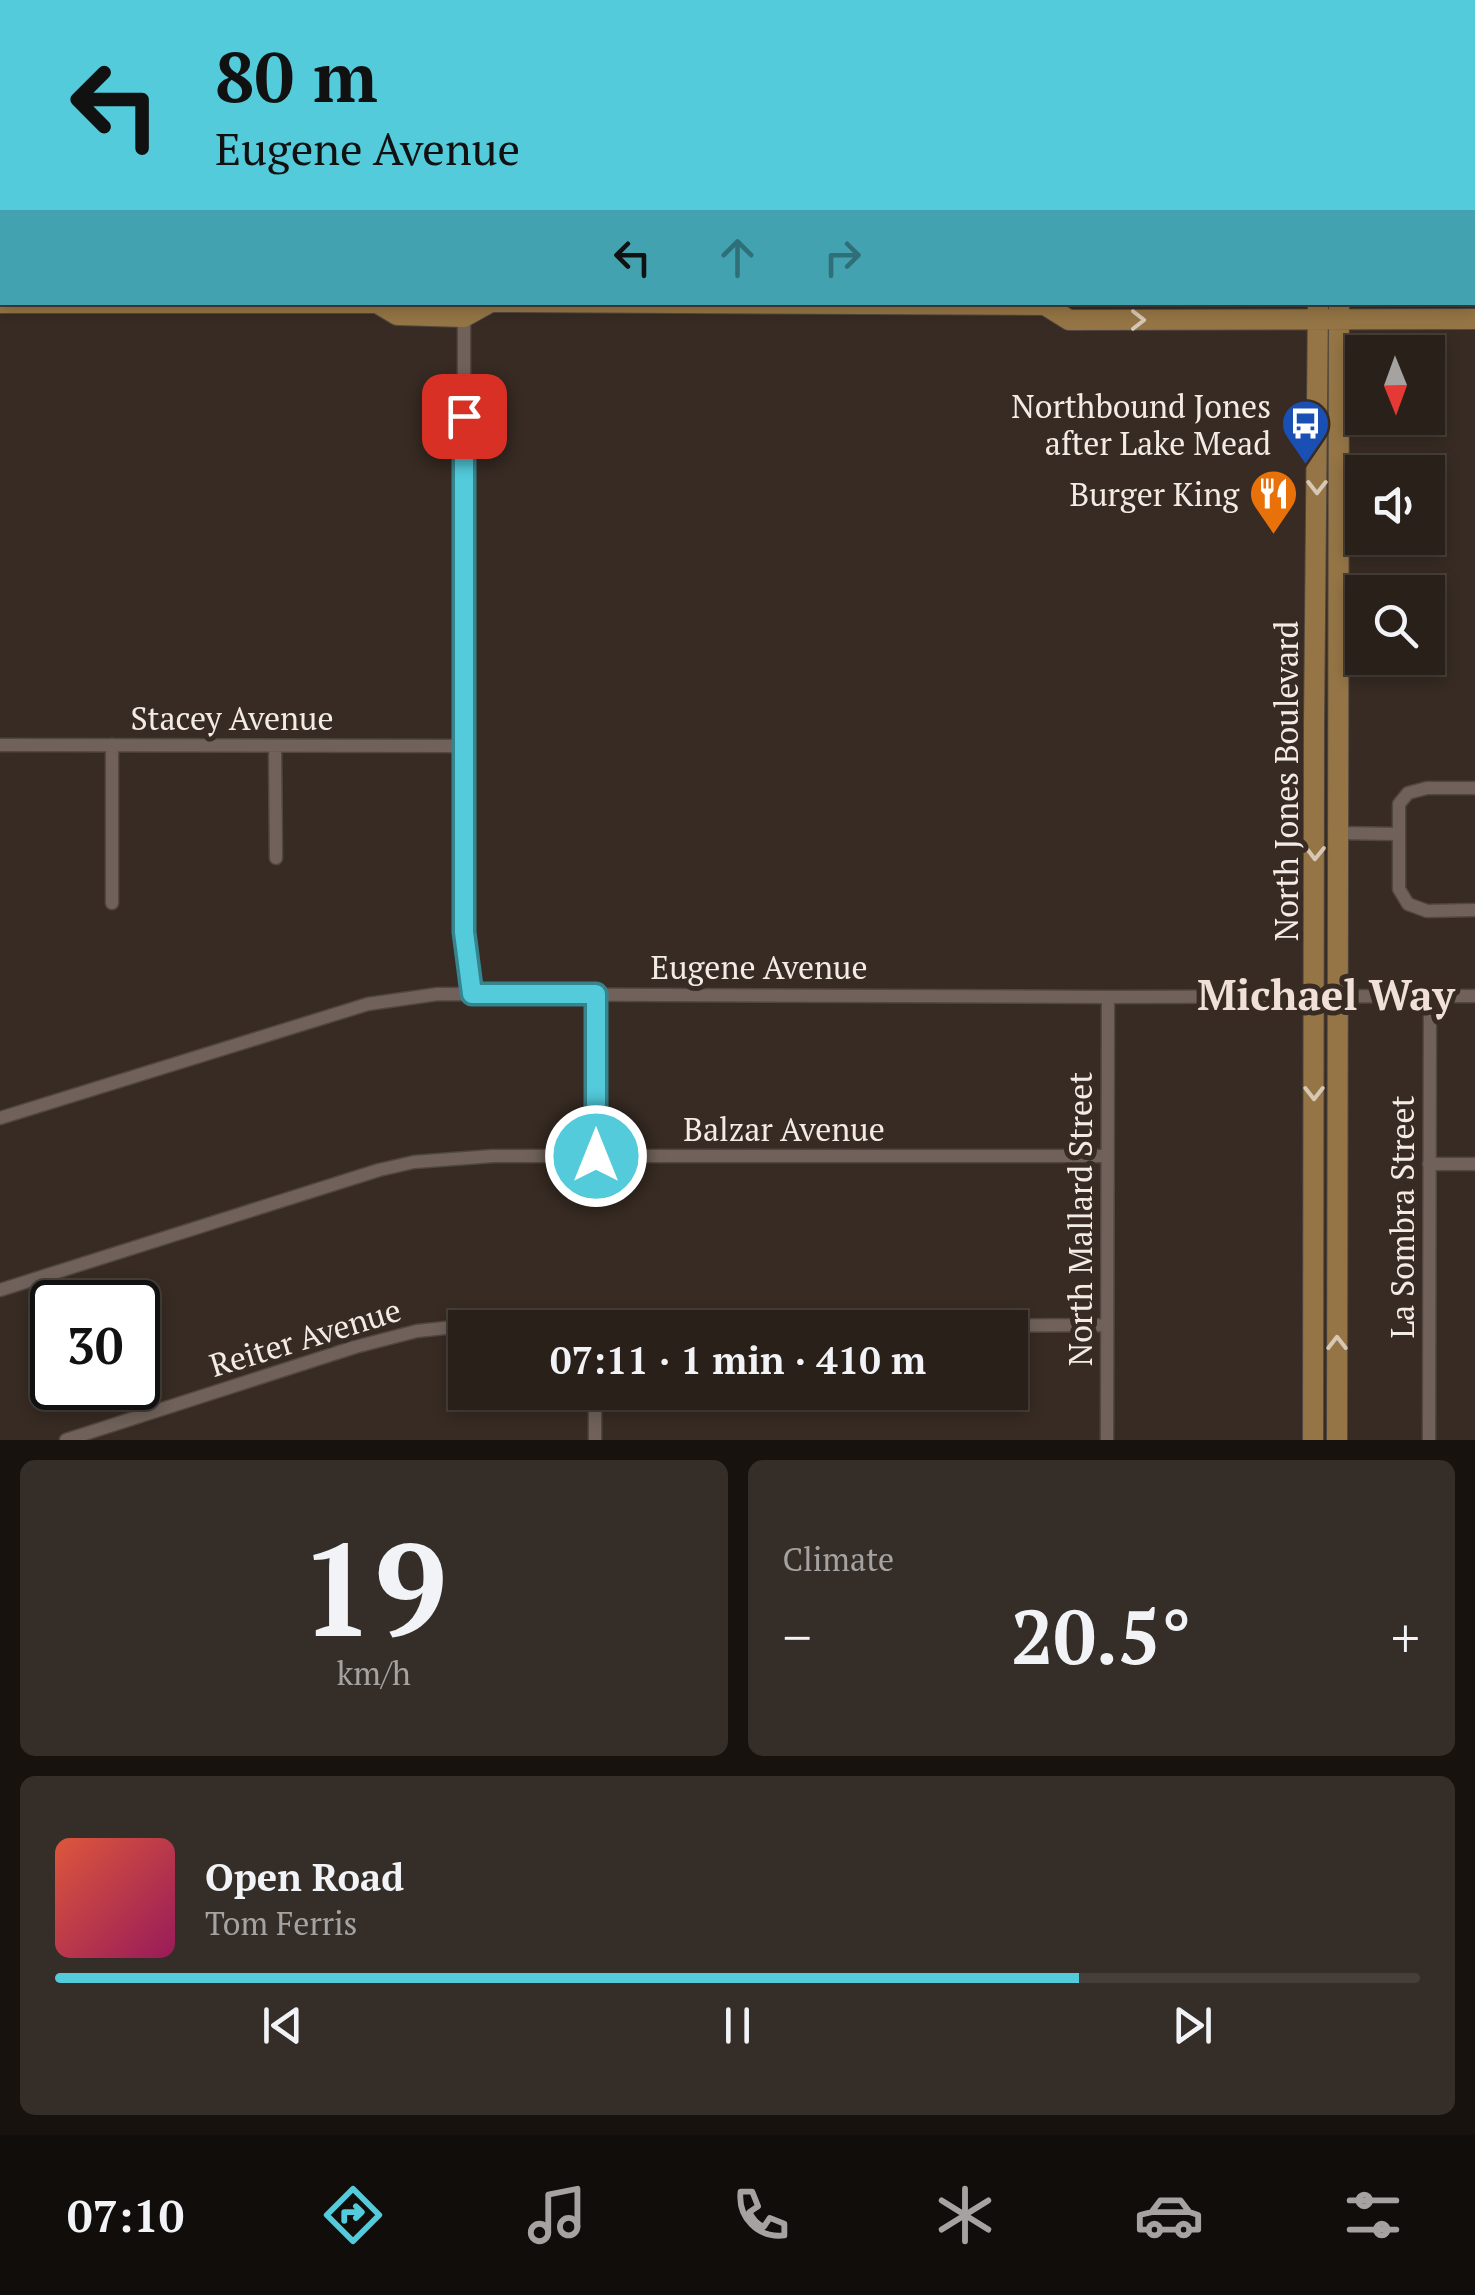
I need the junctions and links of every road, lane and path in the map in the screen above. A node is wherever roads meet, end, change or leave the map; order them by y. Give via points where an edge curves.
1 (381, 305) edge
2 (1048, 305) edge
3 (464, 310) edge
4 (1328, 311) edge
5 (1475, 320) edge
6 (1314, 724) junction
7 (1339, 725) junction
8 (0, 746) edge
9 (112, 746) junction
10 (274, 746) junction
11 (464, 746) junction
12 (1475, 788) edge
13 (1338, 833) junction
14 (1398, 834) junction
15 (276, 858) dead end
16 (112, 902) dead end
17 (1475, 910) edge
18 (472, 994) junction
19 (596, 994) junction
20 (1338, 995) junction
21 (1430, 995) junction
22 (1314, 996) junction
23 (1475, 996) edge
24 (1108, 997) junction
25 (0, 1118) edge
26 (596, 1156) junction
27 (1108, 1156) junction
28 (1429, 1164) junction
29 (1475, 1164) edge
30 (0, 1290) edge
31 (1028, 1325) edge
32 (1107, 1325) junction
33 (448, 1328) edge
34 (595, 1410) edge
35 (66, 1440) edge
36 (595, 1440) edge
37 (1107, 1440) edge
38 (1313, 1440) edge
39 (1337, 1440) edge
40 (1429, 1440) edge

1 - 3 main road via 397,316
2 -> 4 main road via 1068,320
3 - 11 street
4 - 5 main road
4 -> 6 main road, North Jones Boulevard
4 - 7 main road, North Jones Boulevard
6 - 7 main road
6 -> 22 main road, North Jones Boulevard
7 - 13 main road, North Jones Boulevard
8 - 9 street, Stacey Avenue
9 - 10 street, Stacey Avenue
9 - 16 street
10 - 11 street, Stacey Avenue
10 - 15 street
11 - 18 street via 464,932
12 - 14 street via 1408,794 1400,804
13 - 14 street
13 - 20 main road, North Jones Boulevard
14 - 17 street via 1399,889 1408,904 1428,911
18 - 19 street, Eugene Avenue
18 - 25 street, Eugene Avenue via 368,1004
19 - 24 street, Eugene Avenue
19 - 26 street
20 - 21 street, Eugene Avenue
20 - 22 street, Eugene Avenue
39 -> 20 main road, North Jones Boulevard
21 - 23 street, Eugene Avenue
21 - 28 street, La Sombra Street
22 - 24 street, Eugene Avenue
22 -> 38 main road, North Jones Boulevard
24 - 27 street, North Mallard Street
26 - 27 street, Balzar Avenue
26 - 30 street, Balzar Avenue via 493,1156 378,1170
27 - 32 street, North Mallard Street
28 - 29 street
28 - 40 street, La Sombra Street
31 - 32 street, Reiter Avenue
32 - 37 street, North Mallard Street
33 - 35 street, Reiter Avenue via 355,1347
34 - 36 street

